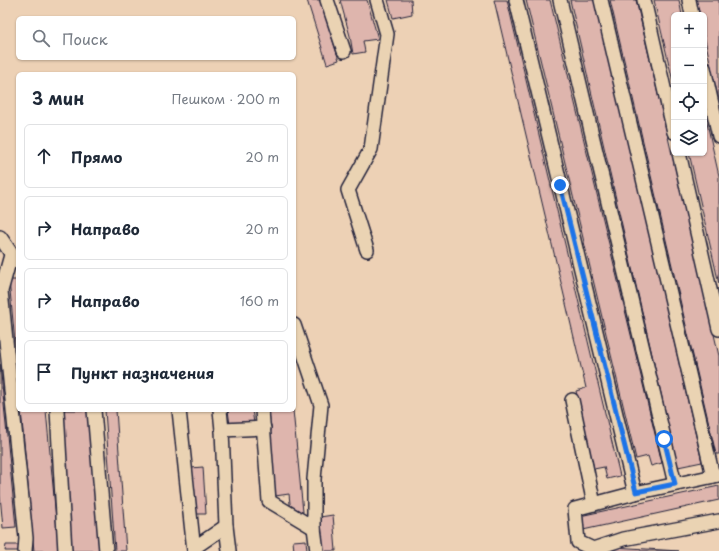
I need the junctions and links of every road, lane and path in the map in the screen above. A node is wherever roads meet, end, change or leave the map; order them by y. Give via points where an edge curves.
1 (327, 0) edge
2 (377, 0) edge
3 (516, 0) edge
4 (560, 0) edge
5 (601, 0) edge
6 (644, 0) edge
7 (689, 0) edge
8 (691, 12) edge
9 (344, 50) dead end
10 (707, 82) edge
11 (671, 120) edge
12 (719, 136) edge
13 (680, 156) edge
14 (0, 237) edge
15 (368, 250) dead end
16 (15, 259) edge
17 (719, 329) edge
18 (296, 331) edge
19 (572, 400) dead end
20 (57, 412) edge
21 (94, 412) edge
22 (179, 412) edge
23 (220, 412) edge
24 (262, 412) edge
25 (264, 428) junction
26 (222, 430) junction
27 (716, 476) edge
28 (675, 484) junction
29 (636, 492) junction
30 (594, 504) junction
31 (719, 521) edge
32 (226, 526) junction
33 (314, 528) junction
34 (194, 549) edge
35 (593, 550) edge
36 (25, 551) edge
37 (65, 551) edge
38 (106, 551) edge
39 (229, 551) edge
40 (317, 551) edge

1 - 9 lane
2 - 15 lane via 387,34 371,149 348,190
3 - 29 lane
4 - 28 lane
5 - 27 lane
6 - 11 lane
7 - 8 lane
10 - 12 lane
13 - 17 lane
14 - 16 lane
16 - 36 lane via 1,291 26,538
18 - 33 lane via 321,405 314,479
19 - 30 lane
20 - 37 lane
21 - 38 lane
22 - 34 lane
23 - 26 lane
24 - 25 lane
25 - 26 lane
25 - 33 lane via 269,501
26 - 32 lane
27 - 28 lane
28 - 29 lane
29 - 30 lane
30 - 35 lane via 575,509 578,542
31 - 35 lane via 623,539
32 - 34 lane
32 - 39 lane
33 - 40 lane

